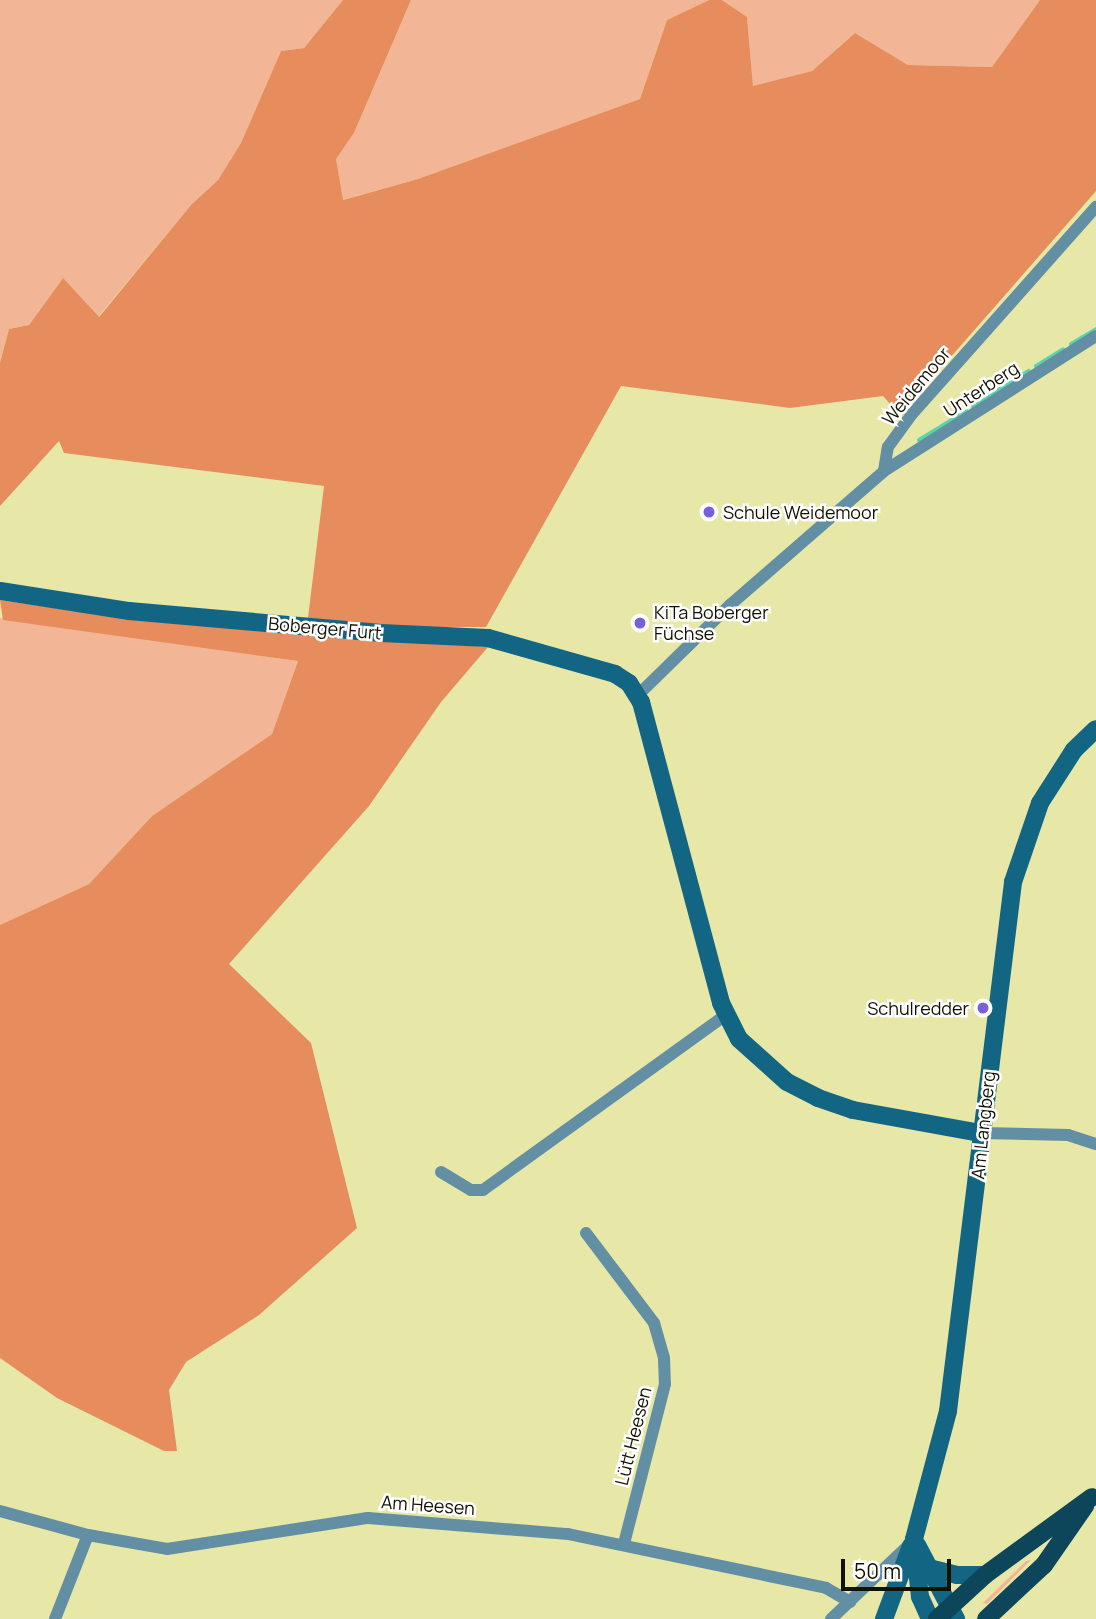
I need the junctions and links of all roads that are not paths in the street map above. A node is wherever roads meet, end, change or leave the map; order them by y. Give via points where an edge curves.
1 (1096, 207) edge
2 (1096, 336) edge
3 (884, 471) junction
4 (0, 591) edge
5 (638, 695) junction
6 (1096, 729) edge
7 (726, 1015) junction
8 (981, 1133) junction
9 (1096, 1144) edge
10 (441, 1172) dead end
11 (586, 1233) dead end
12 (1094, 1494) edge
13 (0, 1511) edge
14 (88, 1535) junction
15 (914, 1539) junction
16 (624, 1544) junction
17 (929, 1568) junction
18 (985, 1575) junction
19 (850, 1602) junction
20 (948, 1615) edge
21 (55, 1619) edge
22 (831, 1619) edge
23 (884, 1619) edge
24 (930, 1619) edge
25 (986, 1619) edge

1 - 3 street, Weidemoor via 912,414 888,447
2 - 3 street, Unterberg
3 - 5 street via 730,605
4 - 5 street, Boberger Furt via 129,611 381,634 488,638 615,674
5 - 7 street
6 - 8 street, Am Langberg via 1056,776 1021,850 1004,937
7 - 8 street via 739,1039 760,1062 818,1098 863,1112
7 - 10 street via 483,1190 471,1190
8 - 9 street via 1068,1135
8 - 15 street, Am Langberg via 948,1411
11 - 16 street, Lütt Heesen via 654,1323 664,1358 665,1384
12 - 18 main road
12 - 25 main road via 1044,1565
13 - 14 street, Am Heesen
14 - 16 street, Am Heesen via 184,1549 368,1518 568,1534
14 - 21 street
15 - 17 street
15 - 19 street
15 - 23 street
15 - 24 street, Am Langberg via 920,1597
16 - 19 street, Am Heesen via 826,1588
17 - 18 street
17 - 20 street
18 - 20 main road
19 - 22 street

